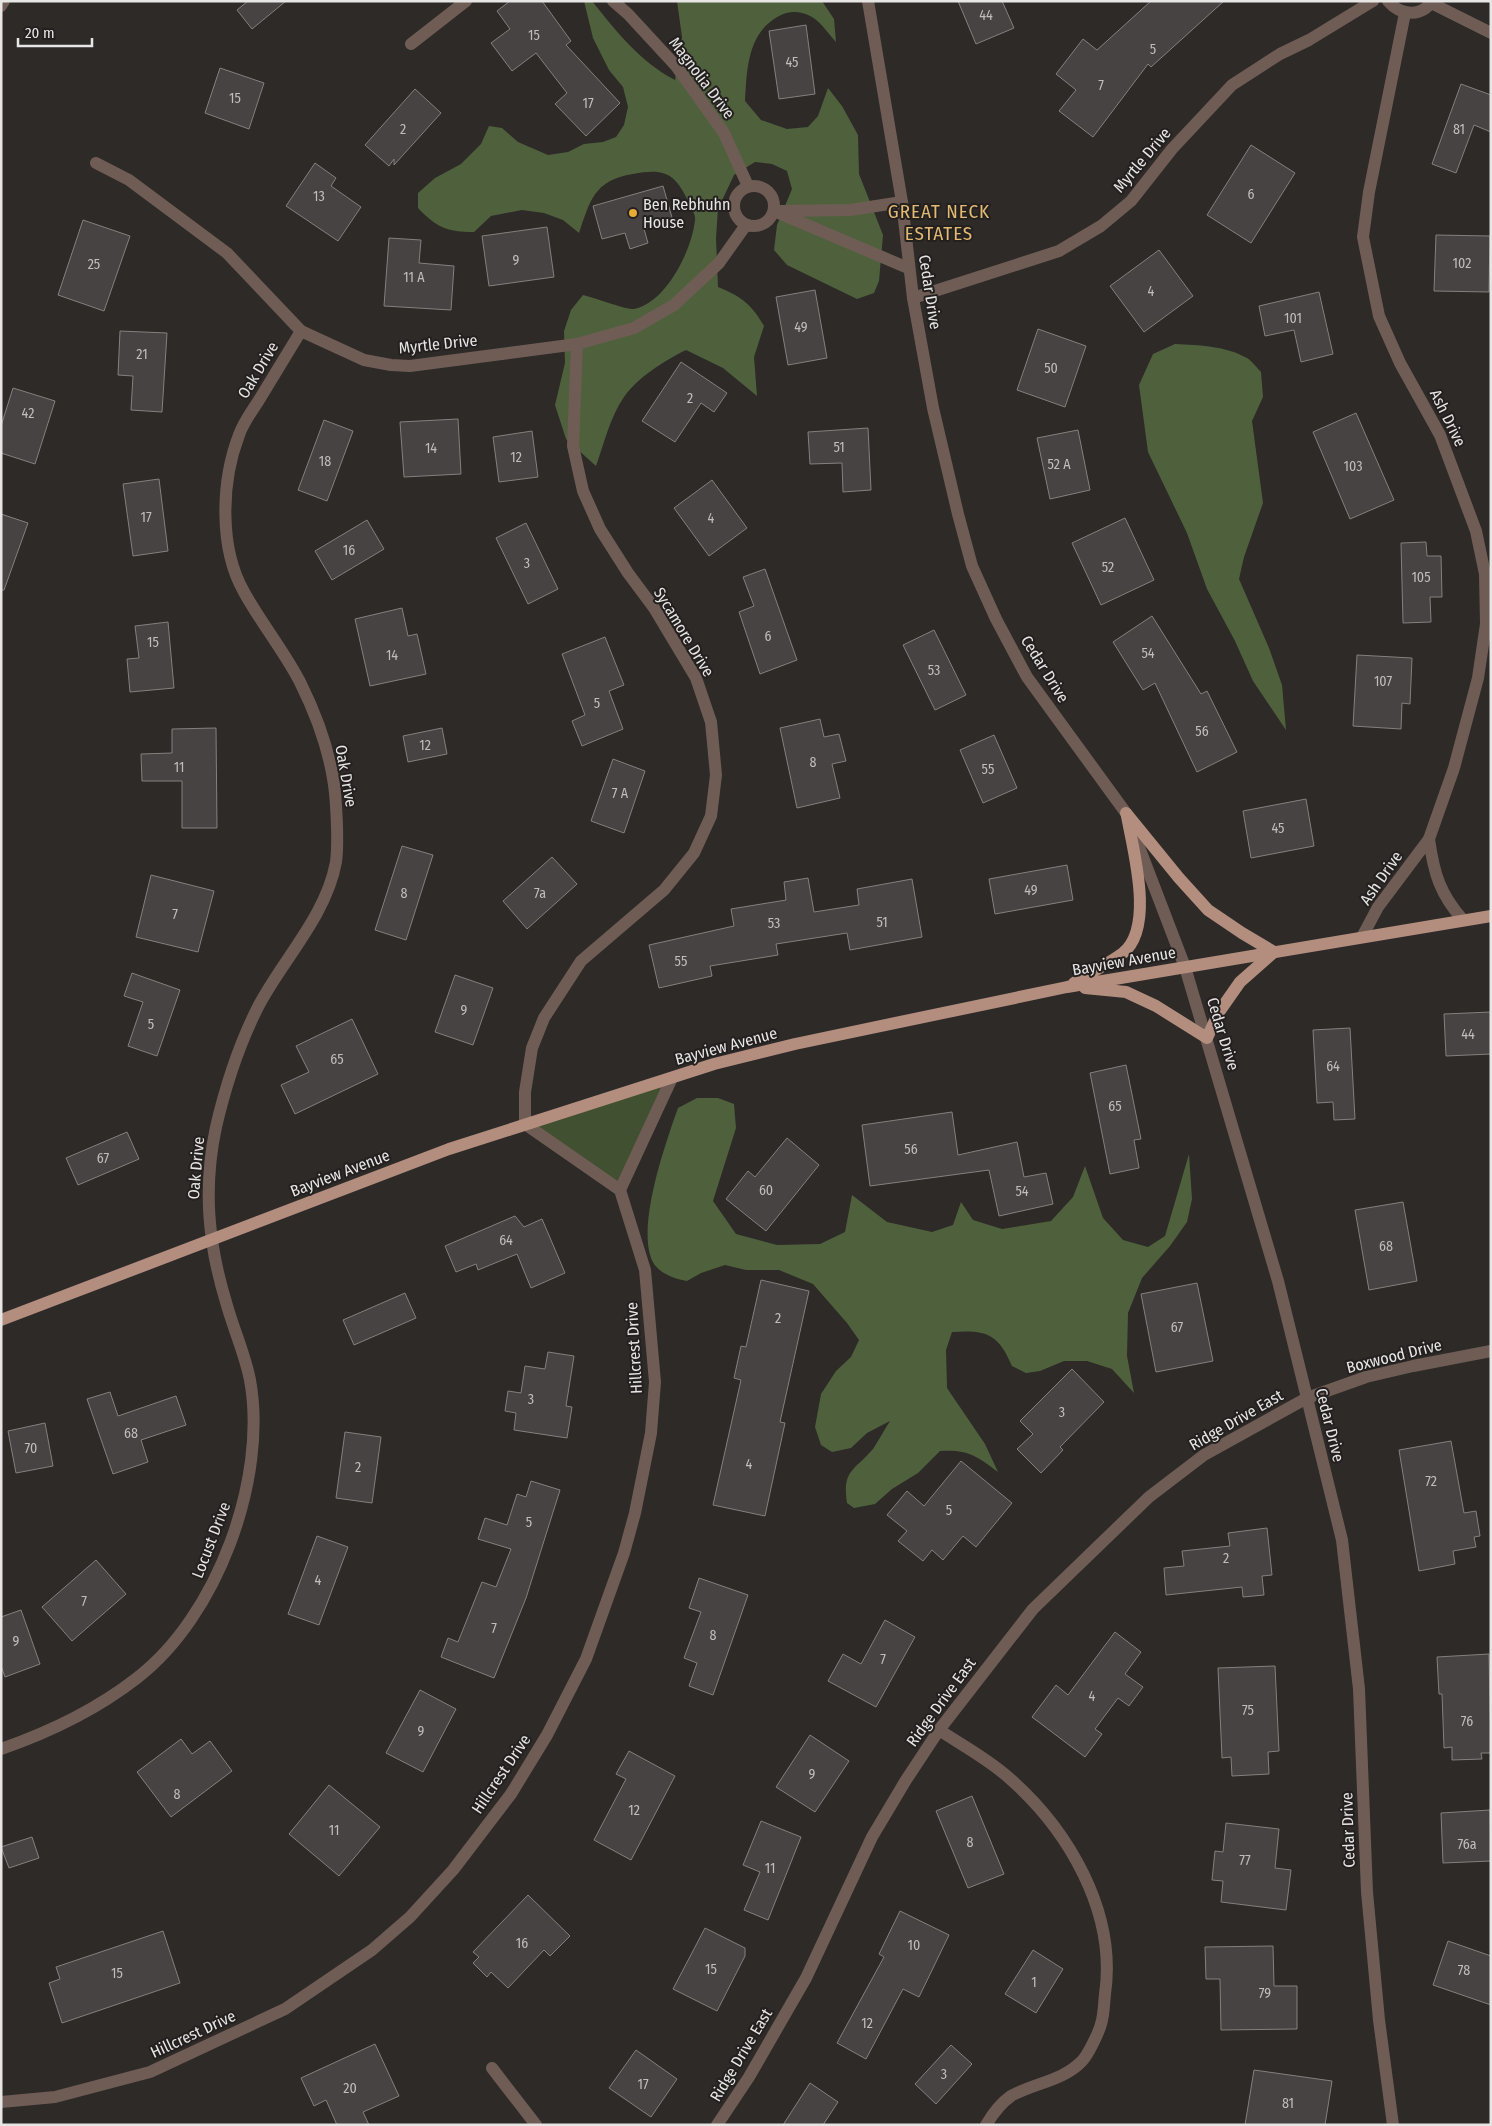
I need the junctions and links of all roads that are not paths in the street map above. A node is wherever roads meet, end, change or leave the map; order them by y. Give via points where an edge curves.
1 (4, 1) edge
2 (466, 1) edge
3 (613, 1) edge
4 (868, 1) edge
5 (1373, 1) edge
6 (1388, 1) edge
7 (1432, 2) edge
8 (1, 6) edge
9 (1406, 13) junction
10 (1491, 33) edge
11 (412, 44) dead end
12 (96, 164) dead end
13 (748, 186) junction
14 (902, 202) junction
15 (774, 211) junction
16 (746, 225) junction
17 (908, 268) junction
18 (913, 298) junction
19 (301, 330) junction
20 (577, 344) junction
21 (1126, 813) junction
22 (1429, 839) junction
23 (1491, 916) edge
24 (1463, 920) junction
25 (1362, 937) junction
26 (1274, 952) junction
27 (1185, 967) junction
28 (1067, 987) junction
29 (1207, 1038) junction
30 (672, 1078) junction
31 (525, 1124) junction
32 (620, 1190) junction
33 (211, 1241) junction
34 (1, 1320) edge
35 (1491, 1351) edge
36 (1307, 1398) junction
37 (939, 1730) junction
38 (1, 1749) edge
39 (492, 2068) dead end
40 (1, 2102) edge
41 (536, 2125) edge
42 (717, 2125) edge
43 (986, 2125) edge
44 (1393, 2125) edge

1 - 8 street
2 - 11 street
3 - 13 street, Magnolia Drive via 676,66 724,133
4 - 14 street, Cedar Drive
5 - 18 street, Myrtle Drive via 1232,85 1172,149 1131,201 1101,226 1059,251
6 - 9 street
7 - 9 street via 1422,11
7 - 10 street
9 - 22 street, Ash Drive via 1369,192 1363,237 1380,316 1400,363 1440,435 1476,531 1485,574 1486,624 1478,678 1454,768
12 - 19 street, Myrtle Drive via 129,180 227,253
13 - 15 street via 756,185 769,191 775,204
13 - 16 street via 741,190 734,204 735,213
14 - 15 street via 850,210
14 - 17 street, Cedar Drive
15 - 16 street via 762,225
15 - 17 street
16 - 20 street, Myrtle Drive via 719,264 674,305 634,328
17 - 18 street, Cedar Drive
18 - 21 street, Cedar Drive via 933,408 972,566 1027,677
19 - 20 street, Myrtle Drive via 364,360 410,366
19 - 33 street, Oak Drive via 240,433 226,483 225,522 241,588 300,681 320,730 330,762 336,805 336,862 321,904 260,1002 224,1090 215,1134 208,1203
20 - 31 street, Sycamore Drive via 573,446 582,491 600,529 654,608 696,678 711,722 716,775 711,816 694,853 664,890 581,961 544,1018 532,1048 525,1092
21 - 26 main road via 1208,910
21 - 27 street, Cedar Drive
21 - 28 main road via 1139,885 1139,921 1134,936 1124,952
22 - 24 street, Ash Drive via 1439,886 1450,906
22 - 25 street, Ash Drive via 1378,906
23 - 24 main road, Bayview Avenue
24 - 25 main road, Bayview Avenue
25 - 26 main road, Bayview Avenue
26 - 27 main road, Bayview Avenue
26 - 29 main road via 1240,982 1219,1012
27 - 28 main road, Bayview Avenue
27 - 29 street, Cedar Drive
28 - 29 main road via 1126,992 1156,1006
28 - 30 main road, Bayview Avenue via 795,1044
29 - 36 street, Cedar Drive via 1278,1281
30 - 31 main road, Bayview Avenue
30 - 32 street
31 - 32 street
31 - 33 main road, Bayview Avenue via 449,1149
32 - 40 street, Hillcrest Drive via 645,1270 655,1382 651,1433 624,1552 586,1659 511,1794 454,1870 410,1916 372,1950 285,2009 150,2072 55,2097
33 - 34 main road, Bayview Avenue
33 - 38 street, Locust Drive via 249,1377 254,1412 252,1459 239,1521 207,1596 175,1642 139,1677 78,1718
35 - 36 street, Boxwood Drive via 1366,1377
36 - 37 street, Ridge Drive East via 1204,1455 1149,1497 1034,1609
36 - 44 street, Cedar Drive via 1342,1540 1358,1689 1367,1892
37 - 42 street, Ridge Drive East via 872,1837 806,1978 749,2077
37 - 43 street via 1006,1776 1036,1803 1072,1851 1096,1904 1106,1949 1108,1978 1101,2024 1083,2060 1065,2074 1010,2097
39 - 41 street

